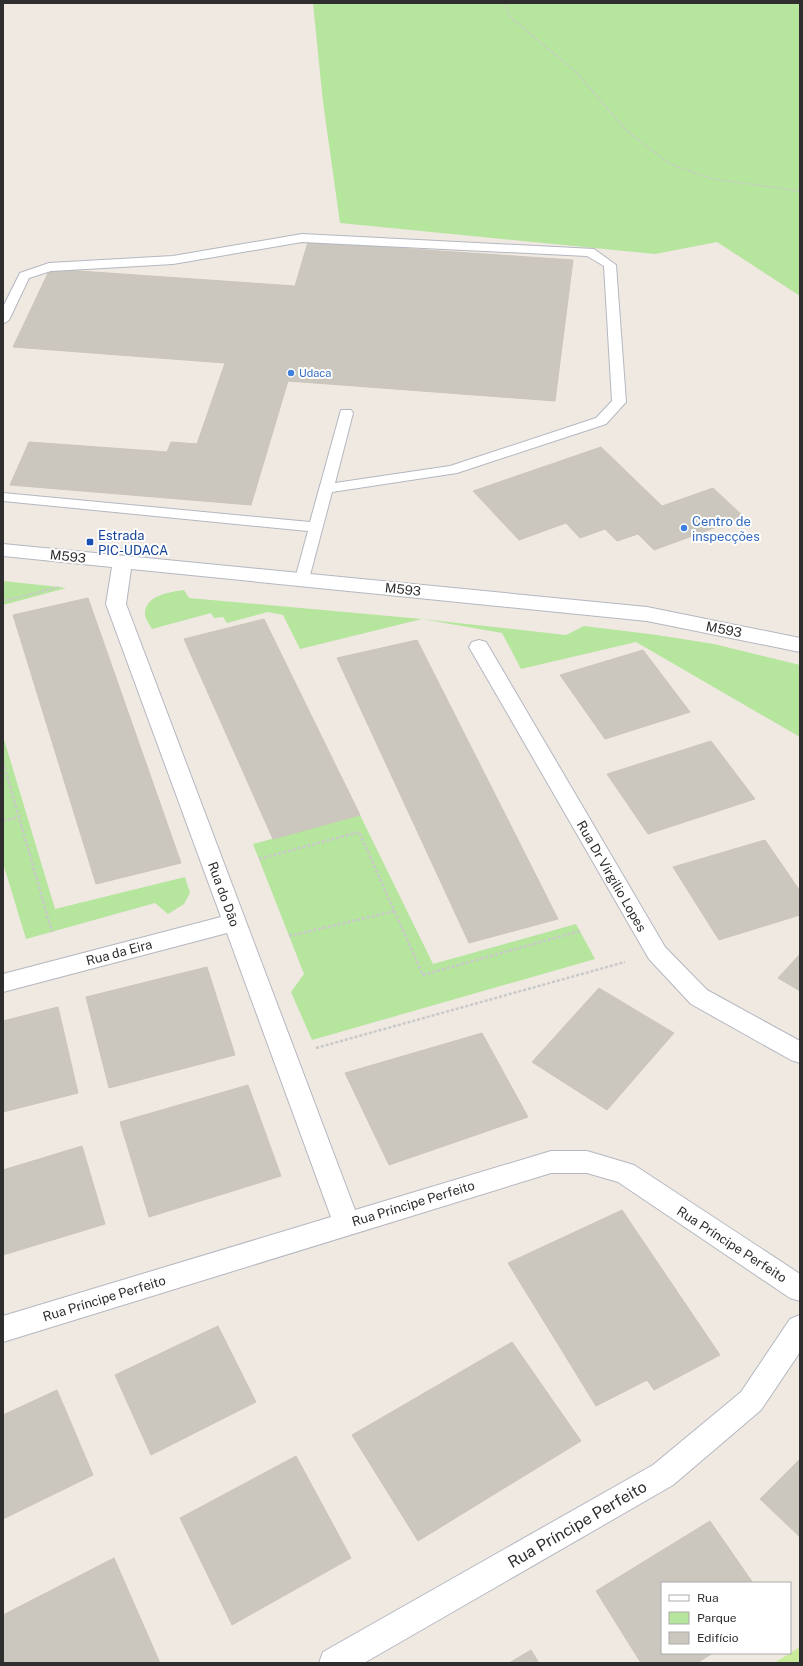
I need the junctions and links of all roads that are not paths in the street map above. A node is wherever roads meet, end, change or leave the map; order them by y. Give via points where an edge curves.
1 (3, 320) edge
2 (346, 413) dead end
3 (327, 488) junction
4 (3, 497) edge
5 (317, 526) junction
6 (3, 550) edge
7 (122, 562) junction
8 (302, 579) junction
9 (800, 645) edge
10 (479, 647) dead end
11 (234, 922) junction
12 (3, 983) edge
13 (800, 1052) edge
14 (347, 1224) junction
15 (800, 1289) edge
16 (800, 1328) edge
17 (3, 1329) edge
18 (334, 1663) edge

1 - 3 lane via 24,276 49,267 173,260 302,238 590,252 610,265 619,402 601,421 452,470
2 - 3 lane
3 - 5 lane
4 - 5 lane
5 - 8 lane
6 - 7 street, M593
7 - 8 street, M593
7 - 11 street, Rua do Dão via 116,604
8 - 9 street, M593 via 647,614
10 - 13 street, Rua Dr Virgilio Lopes via 657,953 699,997
11 - 12 street, Rua da Eira
11 - 14 street, Rua do Dão
14 - 15 street, Rua Príncipe Perfeito via 551,1162 587,1162 625,1173
14 - 17 street, Rua Príncipe Perfeito
16 - 18 street, Rua Príncipe Perfeito via 751,1401 663,1475

